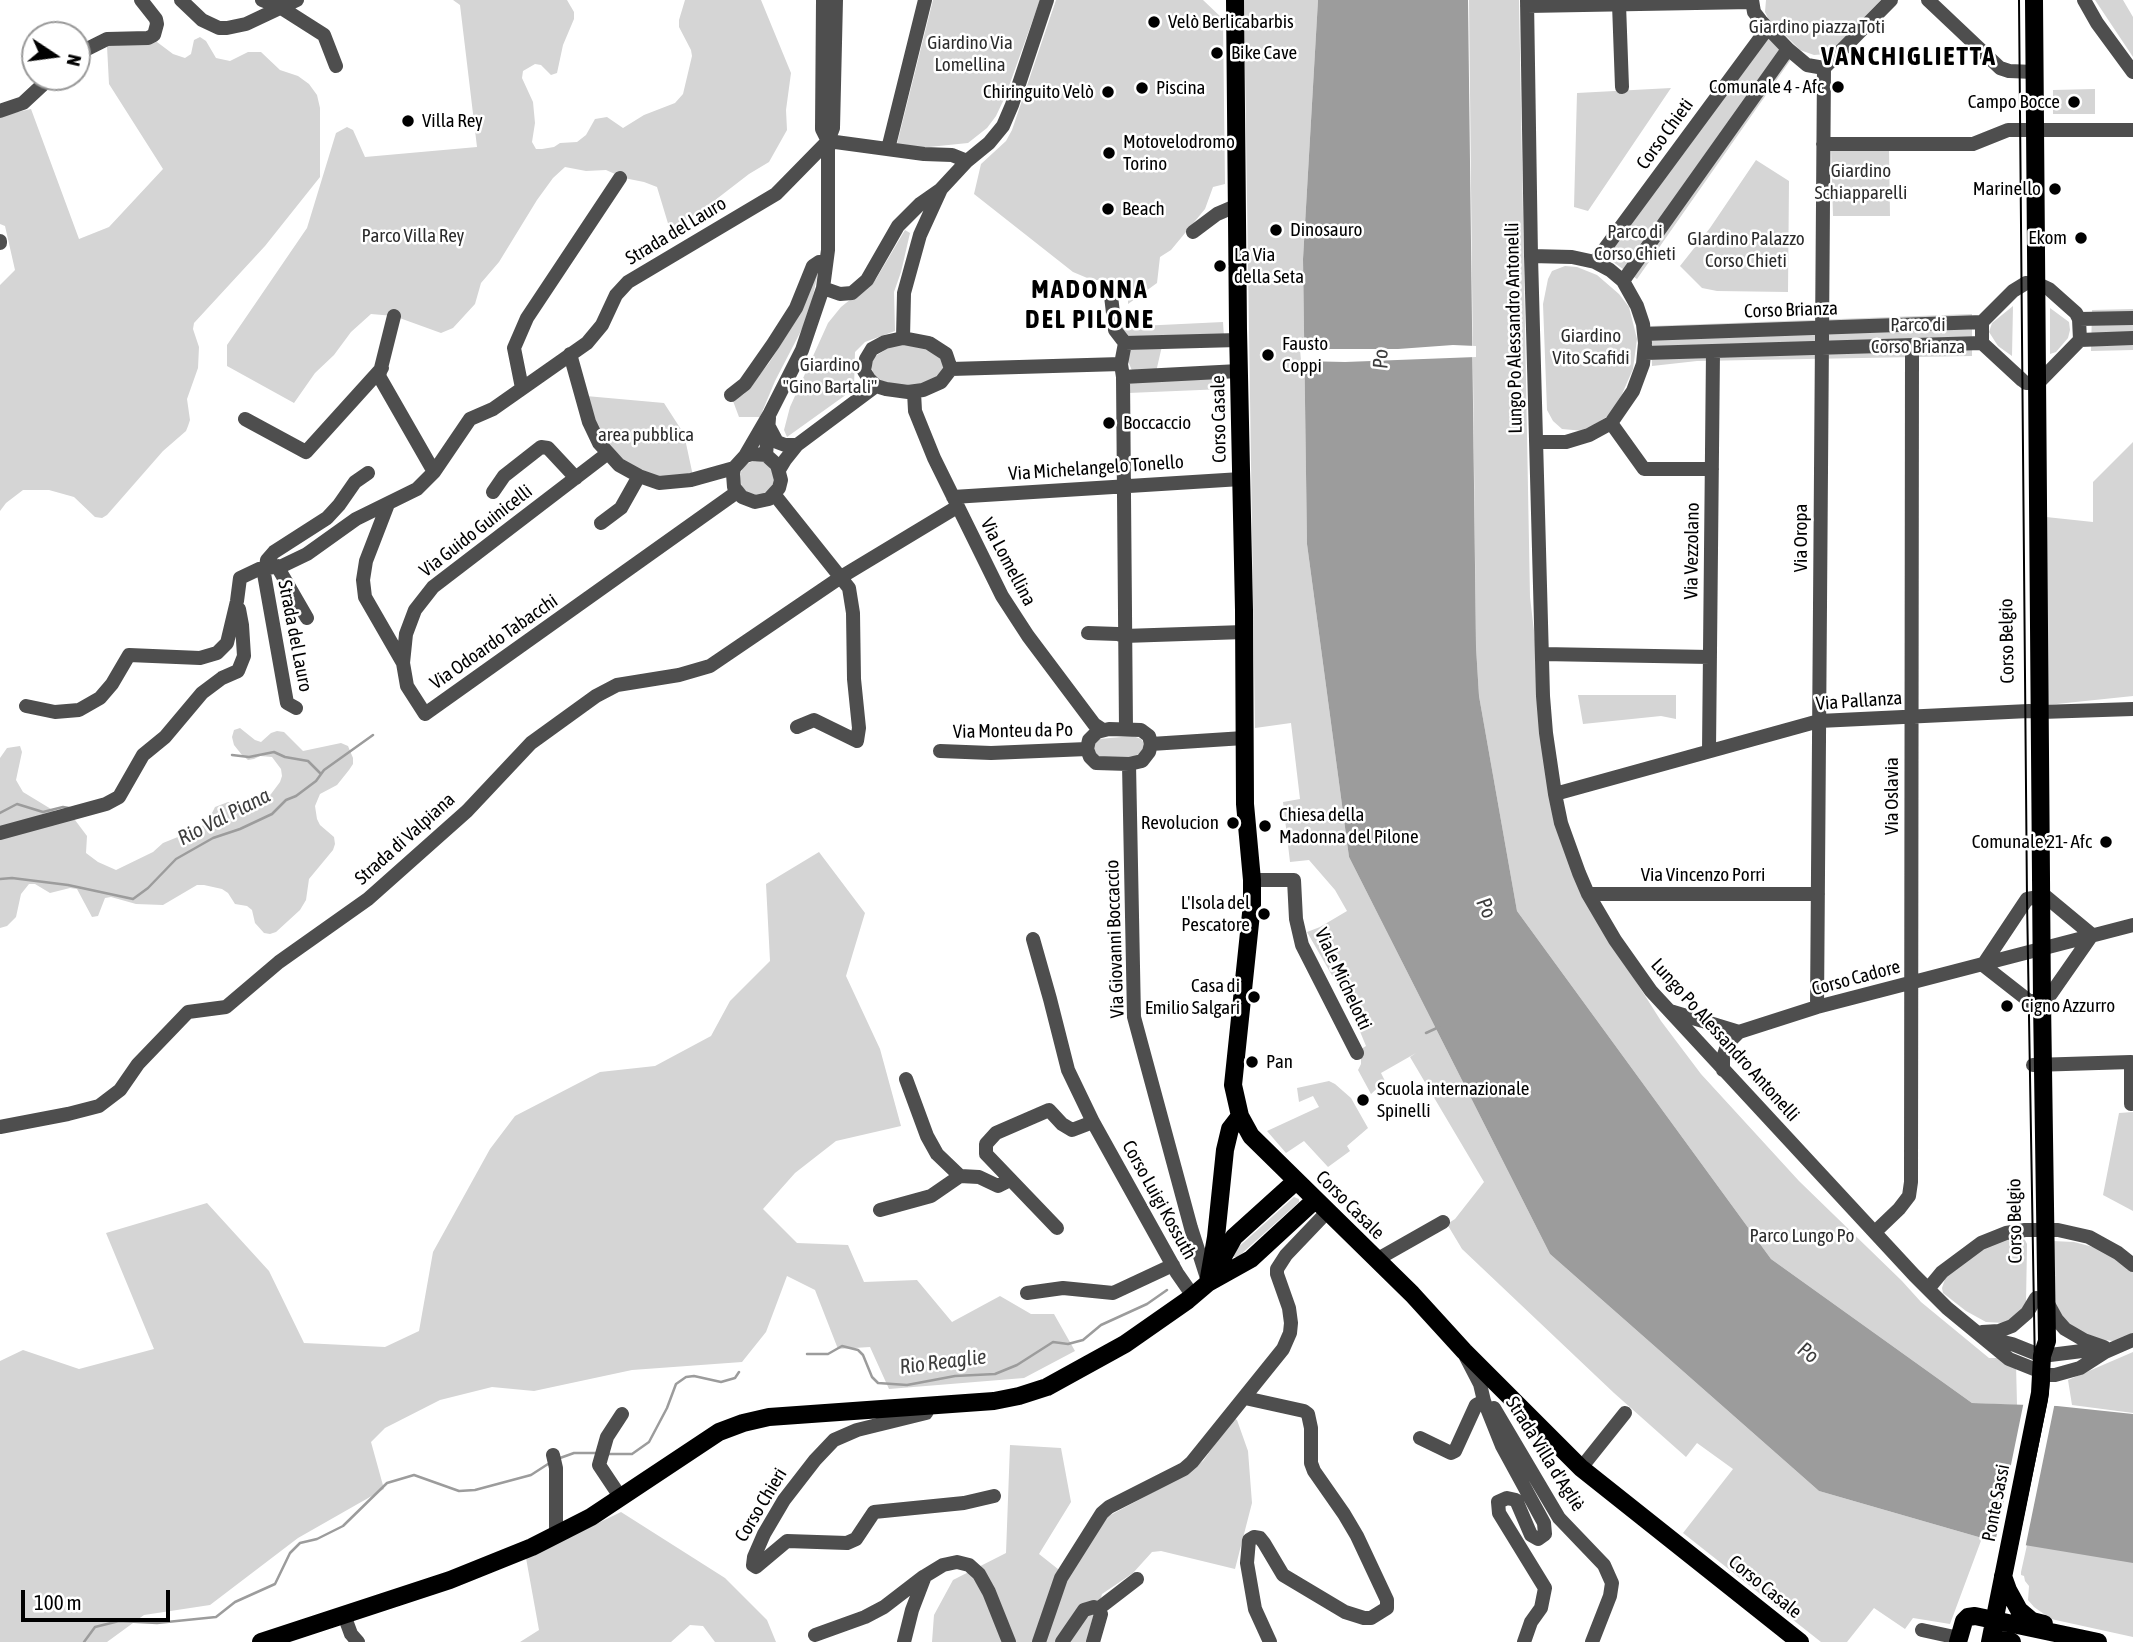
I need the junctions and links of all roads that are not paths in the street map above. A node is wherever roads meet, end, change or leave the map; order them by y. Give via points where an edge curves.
1 (141, 0) edge
2 (181, 0) edge
3 (262, 0) edge
4 (297, 0) edge
5 (823, 0) edge
6 (836, 0) edge
7 (925, 0) edge
8 (1047, 0) edge
9 (1235, 0) edge
10 (1891, 0) edge
11 (1928, 0) edge
12 (2023, 0) edge
13 (2034, 0) edge
14 (2084, 0) edge
15 (1752, 1) edge
16 (1527, 3) edge
17 (1619, 4) junction
18 (280, 7) junction
19 (1767, 29) junction
20 (91, 47) edge
21 (1788, 50) junction
22 (336, 66) dead end
23 (1824, 68) junction
24 (2029, 72) junction
25 (2133, 72) edge
26 (1622, 87) dead end
27 (36, 91) edge
28 (0, 111) edge
29 (2030, 129) junction
30 (2133, 130) edge
31 (828, 141) junction
32 (1823, 144) junction
33 (888, 149) junction
34 (967, 161) junction
35 (620, 178) dead end
36 (941, 189) junction
37 (1238, 205) junction
38 (1194, 232) dead end
39 (1531, 256) junction
40 (1595, 262) junction
41 (826, 263) junction
42 (1623, 281) junction
43 (2031, 283) junction
44 (823, 288) junction
45 (1111, 296) dead end
46 (394, 316) dead end
47 (2133, 318) edge
48 (2079, 319) junction
49 (1982, 322) junction
50 (1822, 328) junction
51 (1644, 334) junction
52 (903, 338) junction
53 (2133, 338) edge
54 (1238, 340) junction
55 (2080, 340) junction
56 (1125, 343) junction
57 (1982, 343) junction
58 (1913, 346) junction
59 (1821, 347) junction
60 (1713, 351) junction
61 (1645, 353) junction
62 (570, 354) junction
63 (382, 368) junction
64 (951, 369) junction
65 (1122, 371) junction
66 (1239, 371) junction
67 (2032, 383) junction
68 (876, 386) junction
69 (522, 388) junction
70 (914, 392) junction
71 (731, 395) dead end
72 (245, 419) dead end
73 (769, 419) junction
74 (1611, 423) junction
75 (1536, 442) junction
76 (795, 447) junction
77 (608, 453) junction
78 (745, 456) junction
79 (773, 461) junction
80 (734, 468) junction
81 (1712, 470) junction
82 (368, 472) dead end
83 (434, 472) junction
84 (639, 476) junction
85 (576, 478) junction
86 (1241, 479) junction
87 (1122, 485) junction
88 (493, 492) dead end
89 (737, 492) junction
90 (774, 494) junction
91 (955, 502) junction
92 (388, 504) junction
93 (601, 523) dead end
94 (268, 567) junction
95 (841, 578) junction
96 (237, 601) junction
97 (307, 618) dead end
98 (1244, 632) junction
99 (1088, 633) dead end
100 (1125, 636) junction
101 (1542, 654) junction
102 (1710, 657) junction
103 (402, 663) junction
104 (26, 706) dead end
105 (296, 708) dead end
106 (2133, 709) edge
107 (2035, 711) junction
108 (1912, 716) junction
109 (1819, 721) junction
110 (797, 727) dead end
111 (1126, 729) junction
112 (1103, 730) junction
113 (1244, 738) junction
114 (1151, 744) junction
115 (1087, 749) junction
116 (940, 751) dead end
117 (1709, 751) junction
118 (1129, 764) junction
119 (1555, 794) junction
120 (0, 833) edge
121 (1252, 880) junction
122 (1588, 894) junction
123 (1818, 894) junction
124 (2036, 897) junction
125 (2133, 925) edge
126 (2092, 935) junction
127 (1033, 939) dead end
128 (2036, 950) junction
129 (1983, 965) junction
130 (1912, 983) junction
131 (2037, 1001) junction
132 (1817, 1007) junction
133 (1669, 1011) junction
134 (1720, 1027) junction
135 (1739, 1032) junction
136 (1700, 1043) junction
137 (1728, 1043) junction
138 (1357, 1053) dead end
139 (2038, 1065) junction
140 (1723, 1070) junction
141 (906, 1079) dead end
142 (2131, 1104) edge
143 (1240, 1116) junction
144 (1093, 1122) junction
145 (0, 1127) edge
146 (960, 1176) junction
147 (1010, 1180) junction
148 (1296, 1181) junction
149 (1321, 1206) junction
150 (880, 1210) dead end
151 (1443, 1222) dead end
152 (1057, 1228) dead end
153 (2040, 1229) junction
154 (1192, 1231) junction
155 (1240, 1231) junction
156 (1875, 1232) junction
157 (1216, 1237) junction
158 (1377, 1260) junction
159 (1173, 1265) junction
160 (2133, 1265) edge
161 (1208, 1283) junction
162 (1927, 1289) junction
163 (1027, 1293) dead end
164 (1193, 1296) junction
165 (2041, 1299) junction
166 (1981, 1335) junction
167 (2133, 1340) edge
168 (2109, 1350) junction
169 (1464, 1351) junction
170 (2041, 1365) junction
171 (2039, 1395) joint
172 (1245, 1398) junction
173 (1484, 1398) junction
174 (930, 1404) junction
175 (1626, 1413) dead end
176 (622, 1414) dead end
177 (1420, 1438) dead end
178 (554, 1462) dead end
179 (1581, 1468) junction
180 (994, 1496) dead end
181 (621, 1498) junction
182 (556, 1535) junction
183 (2003, 1574) junction
184 (925, 1576) junction
185 (1137, 1579) dead end
186 (1098, 1609) junction
187 (344, 1615) junction
188 (1922, 1630) dead end
189 (1992, 1633) edge
190 (815, 1635) dead end
191 (1958, 1640) edge
192 (261, 1642) edge
193 (358, 1642) edge
194 (904, 1642) edge
195 (1009, 1642) edge
196 (1039, 1642) edge
197 (1062, 1642) edge
198 (1093, 1642) edge
199 (1270, 1642) edge
200 (1524, 1642) edge
201 (1592, 1642) edge
202 (1800, 1642) edge
203 (2012, 1642) edge
204 (2099, 1642) edge

1 - 20 street via 156,19 154,35 107,39
2 - 18 street via 202,20 219,28 236,27
3 - 18 street
4 - 18 street
5 - 31 street via 822,129
6 - 31 street via 833,128
7 - 33 street
8 - 34 street via 1003,126
9 - 37 main road, Corso Casale
10 - 23 street
11 - 24 street via 2000,68
12 - 24 main road, Corso Belgio
13 - 24 main road, Corso Belgio
14 - 25 street
15 - 17 street
15 - 19 street
16 - 17 street
16 - 39 street, Lungo Po Alessandro Antonelli
17 - 26 street
18 - 22 street via 324,35
19 - 21 street
19 - 40 street, Corso Chieti
21 - 23 street via 1807,65
21 - 42 street
23 - 32 street, Via Oropa
24 - 29 main road, Corso Belgio
27 - 28 street via 23,103
29 - 30 street
29 - 32 street via 2008,130 1973,144
29 - 43 main road, Corso Belgio
31 - 33 street
31 - 41 street
31 - 62 street, Strada del Lauro via 776,194 628,282 616,295 603,326
32 - 50 street, Via Oropa
33 - 34 street via 952,155
34 - 36 street
35 - 69 street via 527,318 514,348
36 - 44 street via 898,226 867,280 852,292 840,294
36 - 52 street via 920,235 904,293
37 - 38 street
37 - 54 main road, Corso Casale
39 - 40 street
39 - 75 street, Lungo Po Alessandro Antonelli
40 - 42 street
41 - 44 street
41 - 71 street via 813,266 796,308 745,384
42 - 51 street via 1637,306
43 - 48 street via 2049,289
43 - 49 street via 2012,291
43 - 67 main road, Corso Belgio
44 - 73 street via 802,350
45 - 56 street via 1115,330
46 - 63 street
47 - 48 street
48 - 55 street
49 - 50 street, Corso Brianza
49 - 57 street
50 - 51 street, Corso Brianza
50 - 59 street, Via Oropa
51 - 61 street
52 - 64 street via 929,343 946,354
52 - 68 street via 872,349 866,359 864,371
53 - 55 street
54 - 56 street
54 - 66 main road, Corso Casale
55 - 67 street
56 - 65 street
57 - 58 street, Corso Brianza
57 - 67 street via 2012,373
58 - 59 street, Corso Brianza
58 - 108 street, Via Oslavia
59 - 60 street, Corso Brianza
59 - 109 street, Via Oropa
60 - 61 street, Corso Brianza
60 - 81 street, Via Vezzolano
61 - 74 street via 1633,391
62 - 69 street, Strada del Lauro
62 - 77 street via 589,422
63 - 72 street via 306,452
63 - 83 street via 379,376
64 - 65 street
64 - 70 street via 941,382
65 - 66 street
65 - 87 street
66 - 86 main road, Corso Casale
67 - 107 main road, Corso Belgio
68 - 70 street
68 - 76 street
69 - 83 street, Strada del Lauro via 470,419
70 - 91 street, Via Lomellina via 915,411
73 - 76 street via 777,442
73 - 78 street
73 - 79 street
74 - 75 street via 1566,442
74 - 81 street via 1644,470
75 - 101 street, Lungo Po Alessandro Antonelli
76 - 79 street
77 - 84 street
77 - 85 street, Via Guido Guinicelli
78 - 79 street
78 - 80 street
79 - 90 street via 781,480
80 - 84 street via 676,482 659,483
80 - 89 street
81 - 102 street, Via Vezzolano
82 - 94 street, Strada del Lauro via 327,518 274,552 267,560
83 - 92 street, Strada del Lauro via 417,489
84 - 93 street via 621,508
85 - 88 street via 548,448 541,447 504,476
85 - 103 street, Via Guido Guinicelli via 433,587 415,610
86 - 87 street, Via Michelangelo Tonello
86 - 98 main road, Corso Casale
87 - 91 street, Via Michelangelo Tonello
87 - 100 street
89 - 90 street via 755,502
89 - 103 street, Via Odoardo Tabacchi via 425,714 407,686
90 - 95 street
91 - 95 street, Via Michelangelo Tonello
91 - 112 street, Via Lomellina via 1002,596 1094,724
92 - 94 street, Strada del Lauro via 356,519 307,554
92 - 103 street, Via Odoardo Tabacchi via 363,580 365,597
94 - 96 street, Strada del Lauro via 240,578
94 - 97 street, Strada del Lauro
94 - 105 street, Strada del Lauro via 287,703
95 - 110 street via 849,588 853,613 856,741 814,720
95 - 145 street, Strada di Valpiana via 710,666 617,685 596,696 531,743 467,811 368,898 226,1007 188,1013 138,1064 120,1090 99,1106
96 - 104 street, Strada del Lauro via 228,643 217,653 201,657 129,655 100,698 79,710 55,712
96 - 120 street via 244,656 238,671 202,693 165,737 143,755 119,797
98 - 100 street
98 - 113 main road, Corso Casale
99 - 100 street
100 - 111 street
101 - 102 street
101 - 119 street, Lungo Po Alessandro Antonelli
102 - 117 street, Via Vezzolano
106 - 107 street, Via Pallanza
107 - 108 street, Via Pallanza
107 - 124 main road, Corso Belgio
108 - 109 street, Via Pallanza
108 - 130 street, Via Oslavia
109 - 117 street, Via Pallanza
109 - 123 street, Via Oropa
111 - 112 street
111 - 114 street via 1141,730
112 - 115 street via 1089,740
113 - 114 street
113 - 121 main road, Corso Casale
114 - 118 street via 1142,761
115 - 116 street, Via Monteu da Po
115 - 118 street via 1096,763
117 - 119 street, Via Pallanza
118 - 154 street, Via Giovanni Boccaccio via 1135,1017
119 - 122 street, Lungo Po Alessandro Antonelli
121 - 138 street, Viale Michelotti via 1294,880 1302,945
121 - 143 main road, Corso Casale via 1233,1085
122 - 123 street, Via Vincenzo Porri
122 - 133 street, Lungo Po Alessandro Antonelli via 1615,940
123 - 132 street, Via Oropa
124 - 126 street via 2045,896
124 - 128 main road, Corso Belgio
124 - 129 street via 2027,899
125 - 126 street, Corso Cadore
126 - 128 street, Corso Cadore
126 - 131 street via 2046,1001
127 - 144 street, Corso Luigi Kossuth via 1068,1070
128 - 129 street, Corso Cadore
128 - 131 main road, Corso Belgio
129 - 130 street, Corso Cadore
129 - 131 street via 2029,1001
130 - 132 street, Corso Cadore
130 - 156 street, Via Oslavia via 1909,1196
131 - 139 main road, Corso Belgio
132 - 135 street, Corso Cadore
133 - 134 street
133 - 136 street, Lungo Po Alessandro Antonelli
134 - 135 street
134 - 136 street via 1703,1035
135 - 137 street, Corso Cadore
136 - 137 street
136 - 140 street, Lungo Po Alessandro Antonelli
137 - 140 street
139 - 142 street via 2131,1062
139 - 153 main road, Corso Belgio
140 - 156 street, Lungo Po Alessandro Antonelli
141 - 146 street via 937,1154
143 - 148 main road, Corso Casale via 1251,1136
143 - 157 main road via 1230,1129
144 - 147 street via 1072,1130 1049,1110 996,1133 986,1144 986,1154
144 - 159 street, Corso Luigi Kossuth
146 - 147 street via 979,1177 998,1186
146 - 150 street via 931,1196
147 - 152 street
148 - 149 main road, Corso Casale
148 - 155 main road
149 - 158 main road, Corso Casale
149 - 161 main road via 1251,1259
149 - 172 street via 1280,1262 1277,1274 1289,1308 1290,1333
151 - 158 street
153 - 160 street via 2089,1237
153 - 162 street via 2006,1233 1981,1243
153 - 165 main road, Corso Belgio
154 - 157 street
154 - 161 street, Via Giovanni Boccaccio
155 - 157 main road
155 - 161 main road
156 - 162 street, Lungo Po Alessandro Antonelli
157 - 161 main road
158 - 169 main road, Corso Casale
159 - 163 street via 1114,1293 1063,1288
159 - 164 street, Corso Luigi Kossuth
161 - 164 main road, Corso Chieri
162 - 166 street, Lungo Po Alessandro Antonelli
164 - 174 main road, Corso Chieri via 1125,1344 1040,1390 994,1401
165 - 166 street via 2012,1326
165 - 168 street via 2073,1334
165 - 170 main road, Corso Belgio via 2046,1340
166 - 170 street, Lungo Po Alessandro Antonelli via 2012,1344
167 - 168 street, Lungo Po Alessandro Antonelli
168 - 170 street, Lungo Po Alessandro Antonelli via 2082,1351
168 - 170 street, Lungo Po Alessandro Antonelli via 2080,1368 2055,1375
169 - 173 street
169 - 179 main road, Corso Casale
170 - 171 main road, Corso Belgio
171 - 183 main road, Ponte Sassi
172 - 196 street via 1184,1469 1102,1513 1061,1578
172 - 199 street via 1308,1414 1314,1471 1357,1536 1387,1600 1387,1608 1371,1618 1345,1612 1283,1575 1264,1543 1254,1537 1247,1563 1255,1609
173 - 177 street via 1476,1405 1455,1451
173 - 200 street via 1502,1447 1544,1522 1545,1534 1538,1539 1531,1535 1516,1500 1498,1502 1499,1513 1545,1588 1541,1608
173 - 201 street, Strada Villa d'Agliè via 1559,1518 1604,1565 1612,1583
174 - 180 street, Corso Chieri via 926,1413 834,1440 784,1500 753,1565 787,1541 847,1544 856,1539 874,1512
174 - 181 main road, Corso Chieri via 743,1423 719,1432
175 - 179 street
176 - 181 street via 607,1437 599,1465
178 - 182 street
179 - 202 main road, Corso Casale
181 - 182 main road, Corso Chieri
182 - 187 main road, Corso Chieri via 450,1580
183 - 189 main road, Ponte Sassi
183 - 204 main road via 2020,1610 2032,1621
184 - 190 street via 884,1607
184 - 194 street
184 - 195 street via 943,1564 969,1565 989,1592
185 - 186 street
186 - 197 street via 1084,1610
186 - 198 street via 1101,1614
187 - 192 main road, Corso Chieri
187 - 193 street
188 - 191 street
189 - 191 main road via 1975,1616 1968,1617
189 - 203 main road
189 - 204 main road

